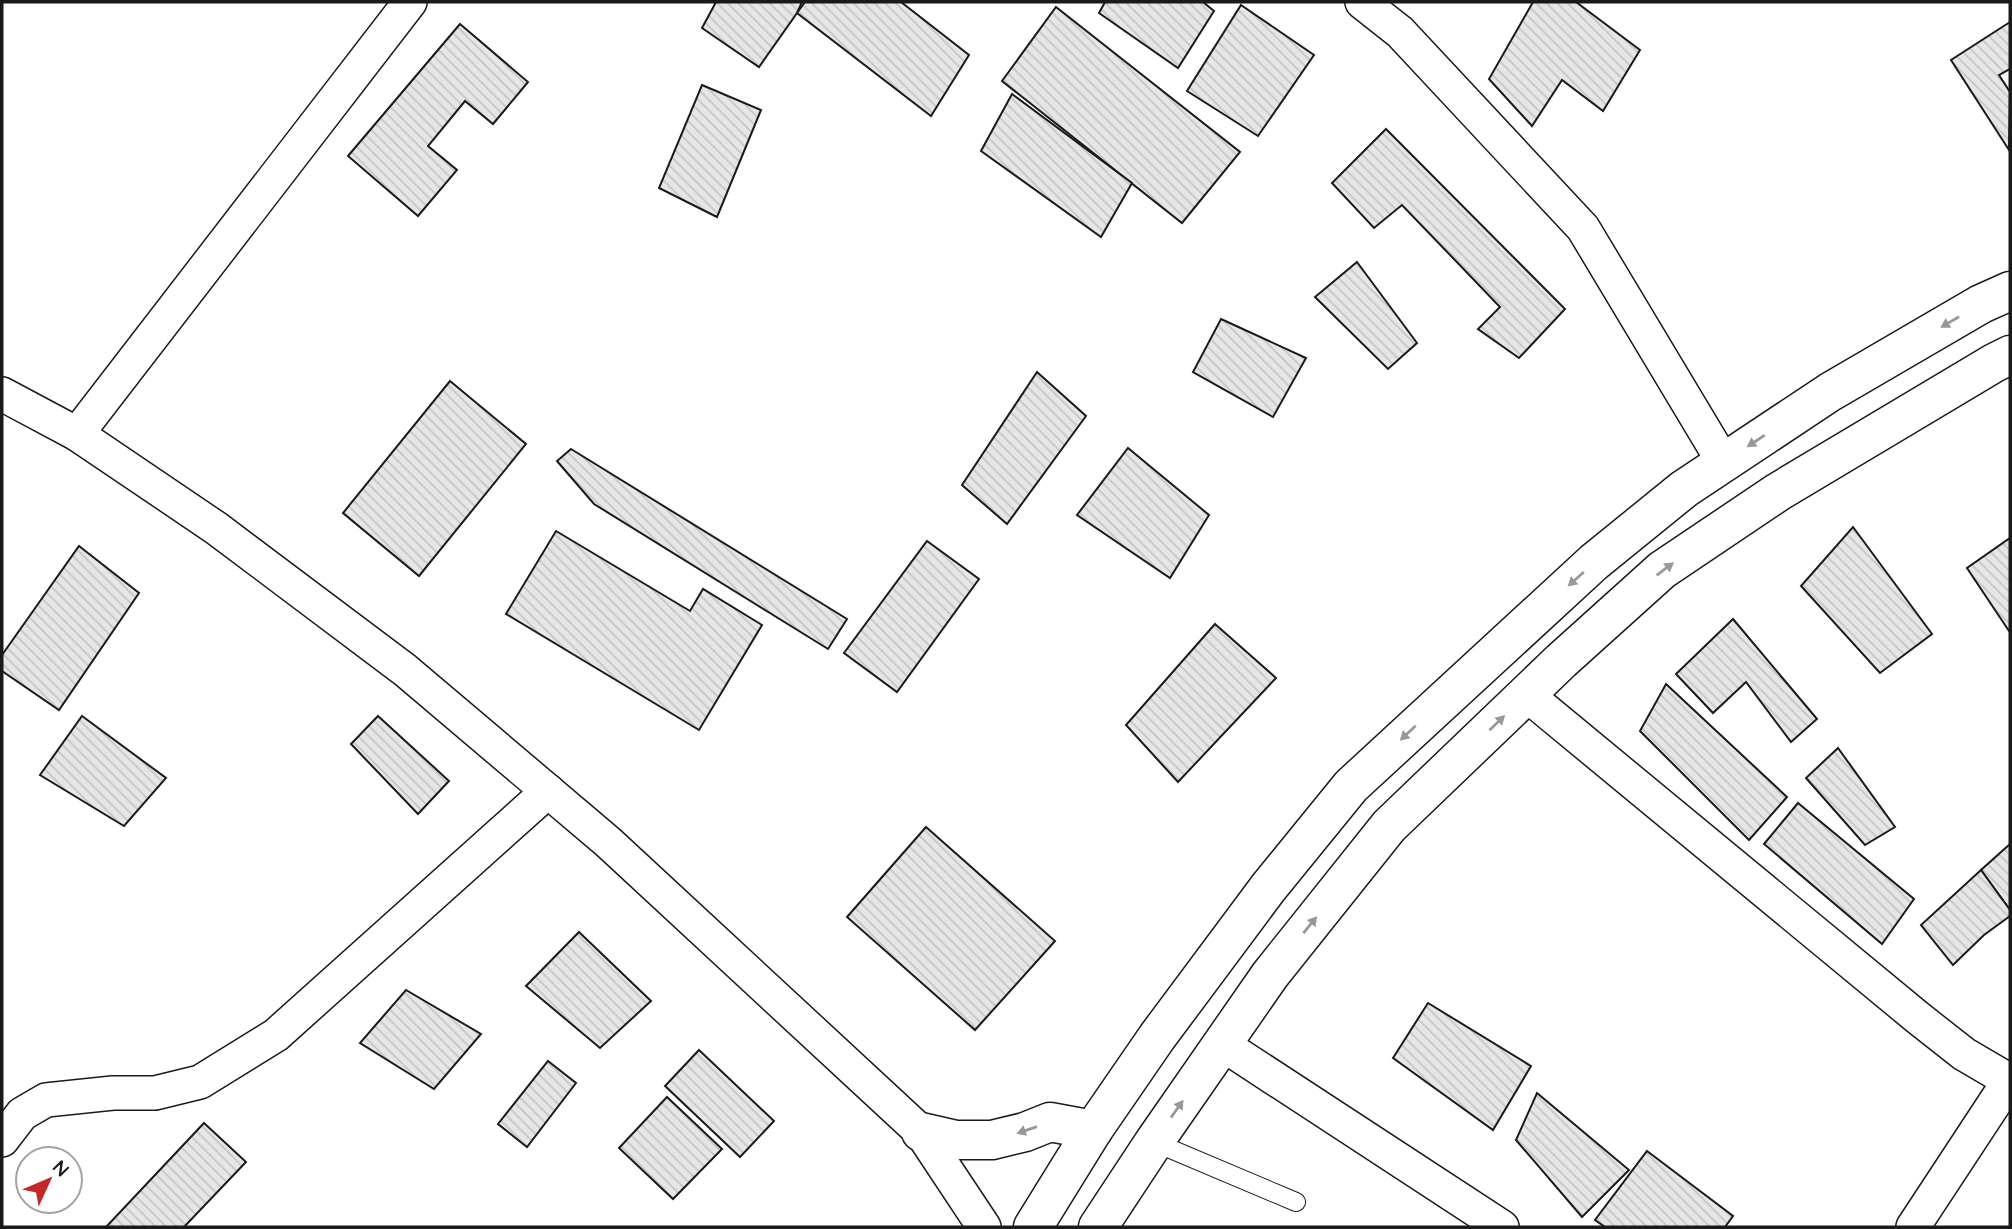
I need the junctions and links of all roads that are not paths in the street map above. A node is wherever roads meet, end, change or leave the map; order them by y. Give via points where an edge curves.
1 (410, 2) edge
2 (1362, 2) edge
3 (2010, 291) edge
4 (2010, 355) edge
5 (2, 394) edge
6 (78, 434) junction
7 (1724, 463) junction
8 (1527, 695) junction
9 (548, 791) junction
10 (1222, 1044) junction
11 (2009, 1081) edge
12 (1093, 1130) junction
13 (921, 1132) junction
14 (2, 1140) edge
15 (1154, 1142) junction
16 (1296, 1202) dead end
17 (984, 1227) edge
18 (1033, 1227) edge
19 (1098, 1227) edge
20 (1502, 1227) edge
21 (1913, 1227) edge

1 - 6 street
2 - 7 street via 1400,32 1583,228
3 -> 7 main road via 1830,392
8 -> 4 main road via 1662,570 1778,492
5 - 6 street
6 - 9 street via 216,528 405,670
7 -> 12 main road via 1684,489 1594,562 1351,786 1268,888
10 -> 8 main road via 1270,975 1389,826
8 - 11 street via 1917,1017 1964,1054
9 - 13 street
9 - 14 street via 265,1041 200,1082 155,1093 46,1100 22,1114
15 -> 10 main road
10 - 20 street
11 - 21 street
12 -> 13 main road via 1051,1122 992,1140 956,1140
12 - 18 main road
13 - 17 street
15 - 16 lane
15 - 19 main road

